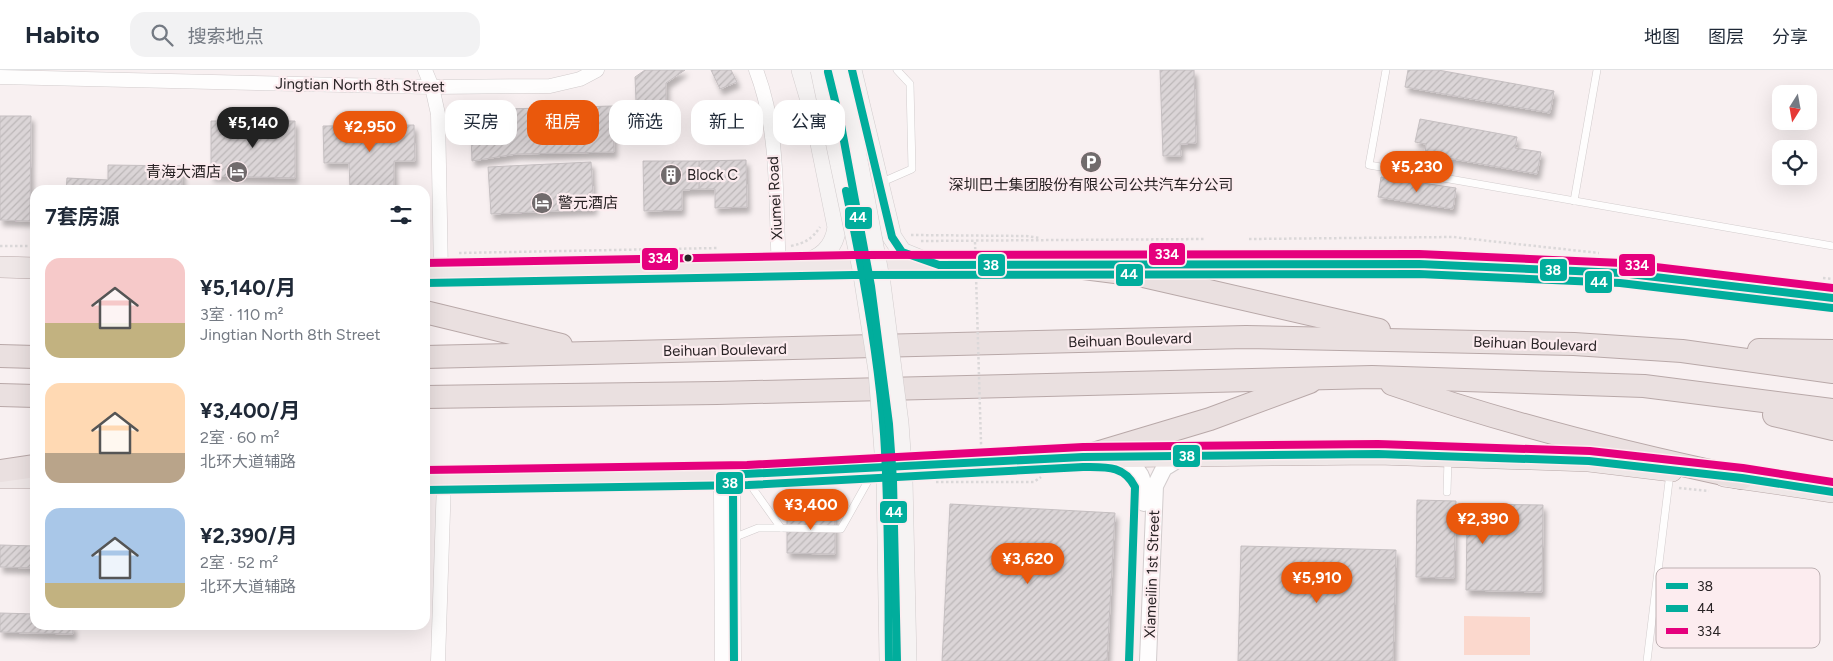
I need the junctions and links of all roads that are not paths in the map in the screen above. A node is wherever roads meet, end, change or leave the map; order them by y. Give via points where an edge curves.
1 (424, 70) edge
2 (597, 70) edge
3 (756, 70) edge
4 (801, 70) edge
5 (820, 70) edge
6 (838, 70) edge
7 (852, 70) edge
8 (897, 70) edge
9 (1386, 70) edge
10 (1597, 70) edge
11 (0, 77) edge
12 (432, 87) junction
13 (880, 183) junction
14 (1574, 201) junction
15 (885, 206) junction
16 (829, 221) junction
17 (1833, 246) edge
18 (1052, 264) junction
19 (940, 266) junction
20 (0, 267) edge
21 (785, 267) junction
22 (30, 268) edge
23 (433, 273) edge
24 (1833, 298) edge
25 (430, 313) edge
26 (1434, 341) junction
27 (1682, 351) junction
28 (1833, 351) edge
29 (589, 352) junction
30 (0, 356) edge
31 (30, 357) edge
32 (430, 357) edge
33 (1833, 372) edge
34 (1325, 377) junction
35 (1372, 377) junction
36 (1644, 386) junction
37 (0, 396) edge
38 (30, 396) edge
39 (430, 397) edge
40 (1833, 410) edge
41 (1833, 429) edge
42 (1448, 456) junction
43 (1083, 457) junction
44 (1119, 457) junction
45 (1182, 457) junction
46 (30, 467) edge
47 (872, 469) junction
48 (1670, 470) junction
49 (0, 471) edge
50 (726, 475) junction
51 (747, 475) junction
52 (0, 478) edge
53 (30, 478) edge
54 (1742, 478) junction
55 (434, 481) edge
56 (1150, 485) junction
57 (1447, 492) dead end
58 (1833, 492) edge
59 (781, 528) junction
60 (733, 538) junction
61 (1658, 568) edge
62 (1656, 586) edge
63 (438, 661) edge
64 (722, 661) edge
65 (734, 661) edge
66 (889, 661) edge
67 (907, 661) edge
68 (1139, 661) edge
69 (1148, 661) edge
70 (1647, 661) edge

1 - 12 street
2 - 12 street, Jingtian North 8th Street via 580,79 550,86
3 - 21 street, Xiumei Road via 767,102 771,129
4 - 16 main road via 814,114
5 - 66 main road, bridge via 862,269 878,371 886,471
6 - 67 main road, bridge via 881,284 898,423 903,480
7 - 13 main road
8 - 13 lane via 910,84 912,169
9 - 14 lane via 1369,165
10 - 14 lane
11 - 12 street, Jingtian North 8th Street
12 - 23 street via 438,114
13 - 15 main road
14 - 17 lane
15 - 16 main road via 881,217 867,228
15 - 19 main road via 892,237 902,252
16 - 21 main road via 836,232 828,250 811,262
18 - 19 main road
18 - 24 main road via 1419,264 1621,273
18 - 26 highway via 1138,275
19 - 21 main road
20 - 22 main road
21 - 23 main road
25 - 29 highway
26 - 27 highway, Beihuan Boulevard via 1574,344
26 - 29 highway, Beihuan Boulevard via 1246,337
27 - 28 highway
27 - 33 highway, Beihuan Boulevard
29 - 32 highway, Beihuan Boulevard
30 - 31 highway
34 - 35 highway
34 - 39 highway
34 - 43 highway via 1210,419
35 - 36 highway
35 - 54 highway via 1491,417 1593,445
36 - 40 highway
36 - 41 highway
37 - 38 highway
42 - 45 main road
42 - 48 main road via 1589,461
42 - 57 lane
43 - 44 main road
43 - 47 main road
44 - 45 main road
44 - 56 street via 1140,472
45 - 56 street via 1164,468
46 - 49 highway
47 - 51 main road
47 - 59 lane via 841,529
48 - 54 main road
48 - 61 lane
50 - 51 main road
50 - 55 main road
50 - 60 street via 733,491
50 - 64 street via 721,491
51 - 59 lane
52 - 53 main road
54 - 58 main road
55 - 63 street
56 - 68 street, Xiameilin 1st Street
56 - 69 street, Xiameilin 1st Street
59 - 60 lane via 758,528
60 - 65 street
62 - 70 lane

